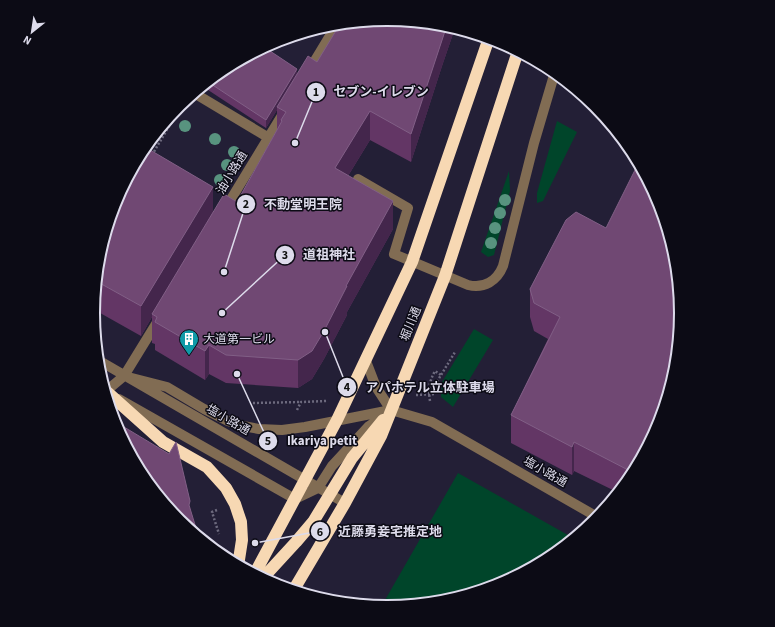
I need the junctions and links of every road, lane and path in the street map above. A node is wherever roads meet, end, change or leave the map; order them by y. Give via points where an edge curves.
1 (332, 32) edge
2 (487, 44) edge
3 (516, 57) edge
4 (305, 77) edge
5 (553, 78) edge
6 (199, 96) edge
7 (289, 104) edge
8 (169, 127) edge
9 (268, 138) junction
10 (150, 157) edge
11 (358, 179) edge
12 (221, 217) edge
13 (412, 262) junction
14 (445, 276) junction
15 (163, 312) edge
16 (455, 352) dead end
17 (366, 361) junction
18 (105, 364) edge
19 (441, 375) junction
20 (124, 376) junction
21 (110, 387) edge
22 (435, 394) dead end
23 (112, 395) edge
24 (113, 398) edge
25 (430, 401) dead end
26 (302, 402) dead end
27 (254, 403) dead end
28 (391, 410) junction
29 (337, 420) junction
30 (305, 480) junction
31 (318, 488) junction
32 (330, 494) junction
33 (295, 499) junction
34 (345, 503) junction
35 (217, 510) dead end
36 (593, 515) edge
37 (220, 534) dead end
38 (240, 560) edge
39 (257, 569) edge
40 (266, 574) edge
41 (296, 586) edge

1 - 4 street
2 - 13 highway, 堀川通
3 - 14 highway, 堀川通
5 - 14 street via 501,271 494,280 474,286
6 - 9 street
7 - 9 street, 油小路通
8 - 10 path
9 - 12 street, 油小路通
11 - 13 street via 408,208 394,254
13 - 14 street
13 - 17 highway, 堀川通
14 - 28 highway, 堀川通
15 - 20 street
16 - 19 path
17 - 28 street via 376,387
17 - 29 highway, 堀川通
18 - 20 street, 塩小路通
19 - 22 path via 435,385
19 - 25 path via 435,371 430,379
20 - 21 street
20 - 29 street via 167,387 204,409 243,426 282,430
20 - 30 street, 塩小路通
23 - 33 street
24 - 38 highway via 163,442 207,467 226,488 235,504 241,526
26 - 27 path
28 - 29 street
28 - 31 street via 369,426 348,448
28 - 32 highway via 352,458
28 - 34 highway, 堀川通 via 381,436
28 - 36 street, 塩小路通 via 432,422
29 - 30 highway, 堀川通
30 - 31 street, 塩小路通
30 - 33 highway, 堀川通
31 - 32 street, 塩小路通
31 - 33 street
32 - 34 street, 塩小路通
32 - 40 highway via 313,522
33 - 39 highway, 堀川通
34 - 41 highway, 堀川通
35 - 37 path via 212,512

